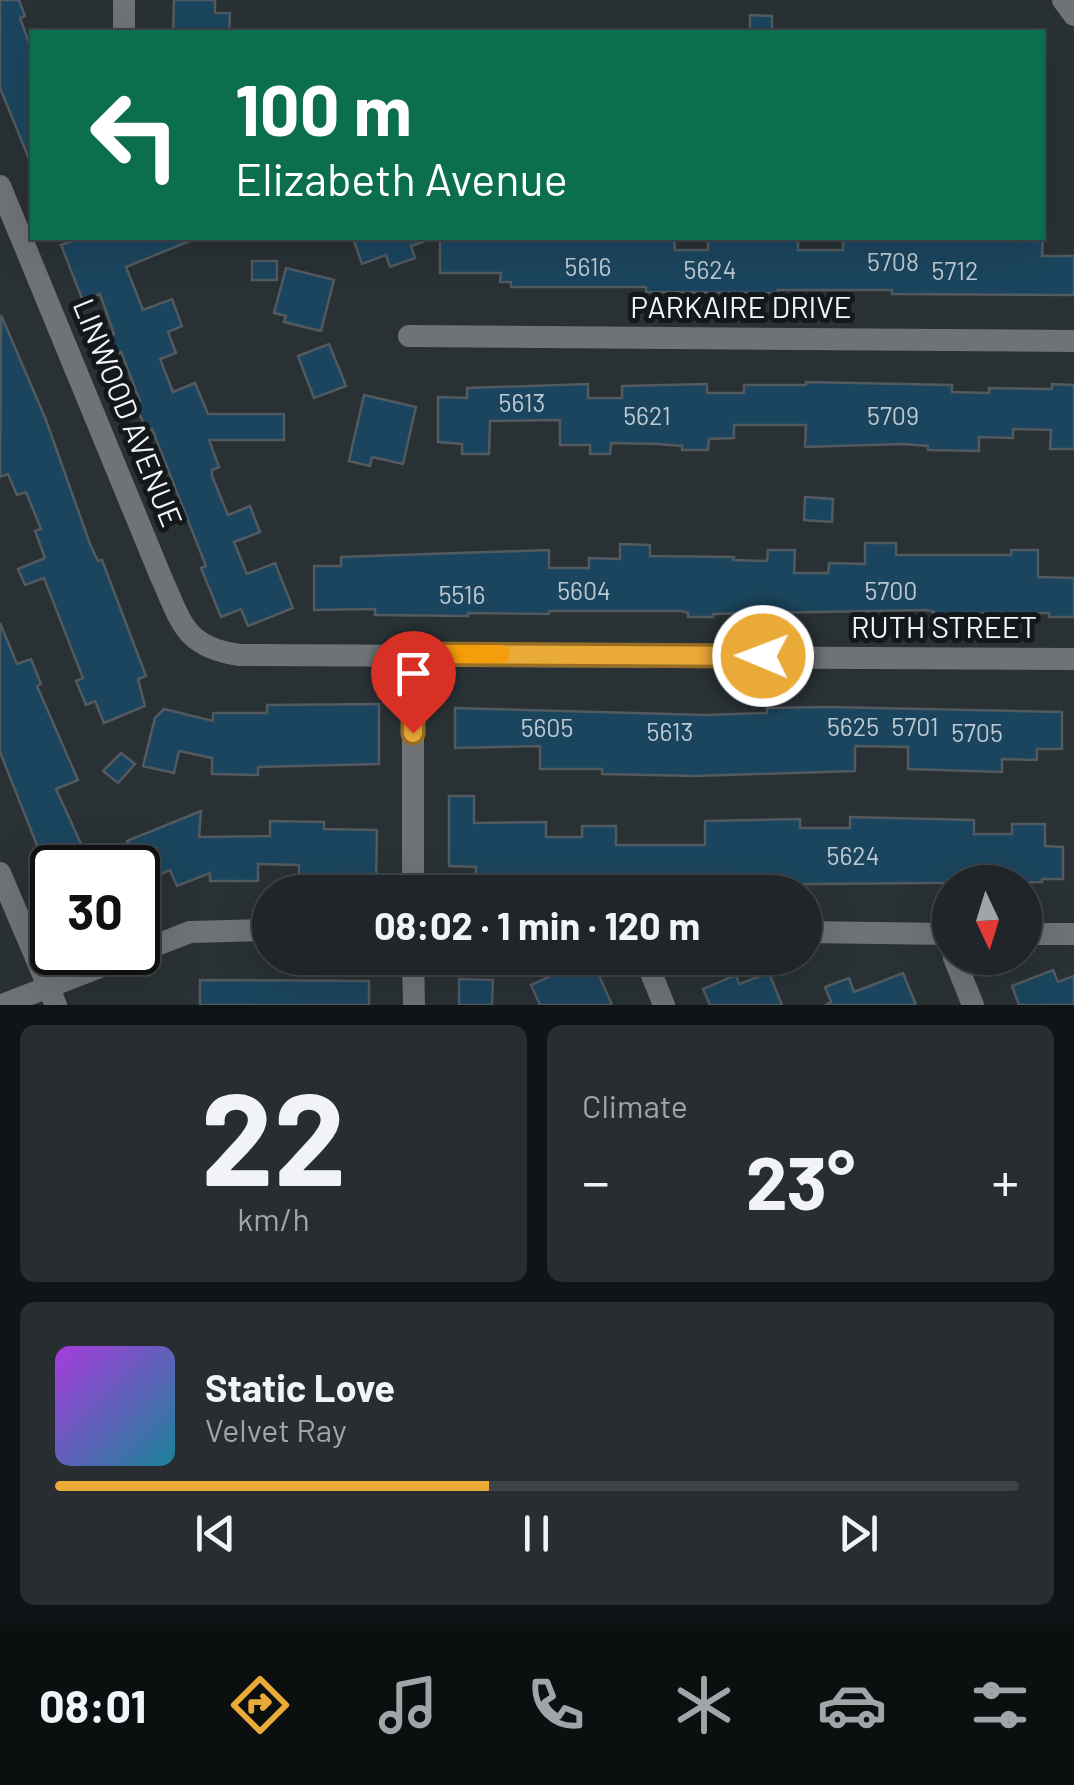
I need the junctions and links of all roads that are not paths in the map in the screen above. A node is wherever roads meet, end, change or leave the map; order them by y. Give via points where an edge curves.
1 (124, 0) edge
2 (1063, 0) edge
3 (1074, 15) edge
4 (124, 30) edge
5 (0, 186) edge
6 (15, 208) edge
7 (408, 336) dead end
8 (1074, 340) edge
9 (213, 651) joint
10 (413, 654) junction
11 (1074, 659) edge
12 (0, 873) edge
13 (413, 875) edge
14 (252, 930) edge
15 (822, 933) edge
16 (1042, 934) edge
17 (1074, 934) edge
18 (932, 938) edge
19 (413, 975) edge
20 (651, 975) edge
21 (961, 975) edge
22 (52, 996) edge
23 (2, 1005) edge
24 (414, 1005) edge
25 (664, 1005) edge
26 (972, 1005) edge

1 - 4 street
2 - 3 street
5 - 6 street, LINWOOD AVENUE
6 - 9 street, LINWOOD AVENUE via 161,576 184,626
7 - 8 street, PARKAIRE DRIVE
9 - 10 street, RUTH STREET
10 - 11 street, RUTH STREET
10 - 13 street
12 - 22 street
14 - 22 street via 190,932
15 - 18 street
16 - 17 street
19 - 24 street
20 - 25 street
21 - 26 street
22 - 23 street

